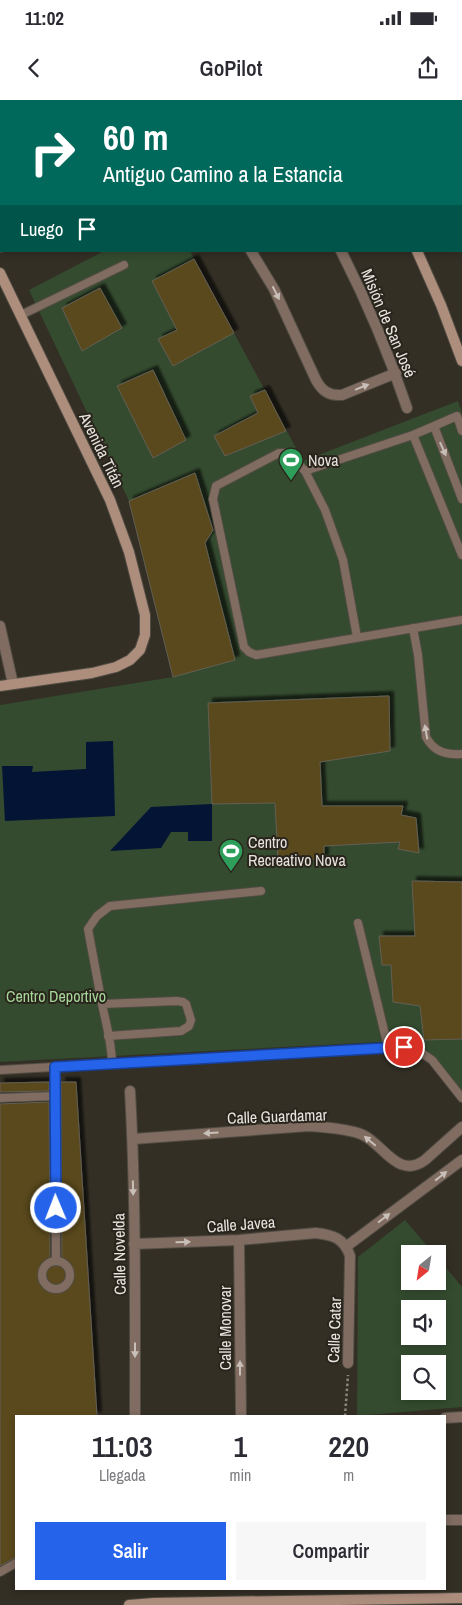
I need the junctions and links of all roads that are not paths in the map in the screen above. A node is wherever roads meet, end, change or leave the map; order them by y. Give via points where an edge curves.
1 (252, 252) edge
2 (342, 252) edge
3 (417, 252) edge
4 (124, 266) dead end
5 (0, 272) edge
6 (21, 315) junction
7 (462, 360) edge
8 (396, 374) junction
9 (408, 408) dead end
10 (434, 426) junction
11 (462, 431) edge
12 (413, 435) junction
13 (305, 470) junction
14 (462, 499) edge
15 (462, 556) edge
16 (462, 620) edge
17 (0, 626) edge
18 (413, 628) junction
19 (358, 637) junction
20 (13, 684) junction
21 (0, 686) edge
22 (462, 754) edge
23 (261, 891) dead end
24 (358, 923) dead end
25 (102, 1004) junction
26 (108, 1036) junction
27 (388, 1047) junction
28 (112, 1064) junction
29 (55, 1067) junction
30 (0, 1070) edge
31 (130, 1091) dead end
32 (55, 1096) junction
33 (0, 1098) edge
34 (462, 1098) edge
35 (462, 1127) edge
36 (132, 1139) junction
37 (462, 1160) edge
38 (240, 1240) junction
39 (134, 1244) junction
40 (347, 1246) junction
41 (56, 1261) dead end
42 (348, 1363) road end
43 (136, 1415) edge
44 (240, 1415) edge
45 (462, 1416) edge
46 (446, 1418) edge
47 (446, 1520) edge
48 (462, 1520) edge
49 (15, 1564) edge
50 (0, 1572) edge
51 (462, 1598) edge
52 (129, 1605) edge

1 -> 8 street via 274,289 320,388 334,396 342,395
2 - 8 street, Misión de San José via 362,291
3 - 7 street
4 - 6 lane
5 - 6 street, Avenida Titán
6 - 20 street, Avenida Titán via 110,500 129,552 145,615 145,635 140,650 116,667
8 - 9 street, Misión de San José
10 - 11 lane via 457,416
10 - 12 lane
10 -> 14 lane
12 - 13 lane
12 - 15 lane
13 - 19 lane via 325,510 343,560
13 - 19 lane via 288,453 280,453 216,486 213,492 244,647 256,655
16 - 18 lane
17 - 20 street
18 - 19 lane
22 -> 18 lane via 440,752 426,737
20 - 21 street
23 - 25 lane via 110,906 88,929
24 - 27 lane
25 - 26 lane
25 - 26 lane via 177,1000 186,1004 191,1020 189,1026 181,1031
26 - 28 lane
27 - 28 lane
27 - 34 lane via 416,1049 424,1054
28 - 29 lane
29 - 30 lane
29 - 32 lane
31 - 36 street, Calle Novelda
32 - 33 lane
32 - 41 lane
35 -> 36 street, Calle Guardamar via 419,1165 410,1166 398,1163 363,1135 330,1128 309,1126
36 -> 39 street, Calle Novelda
40 -> 37 street
39 -> 38 street, Calle Javea
38 - 40 street, Calle Javea via 316,1233 337,1238
44 -> 38 street, Calle Monovar
39 -> 43 street, Calle Novelda
40 - 42 street, Calle Catar via 351,1266
45 - 46 street
47 - 48 street
49 - 50 lane
51 - 52 street

